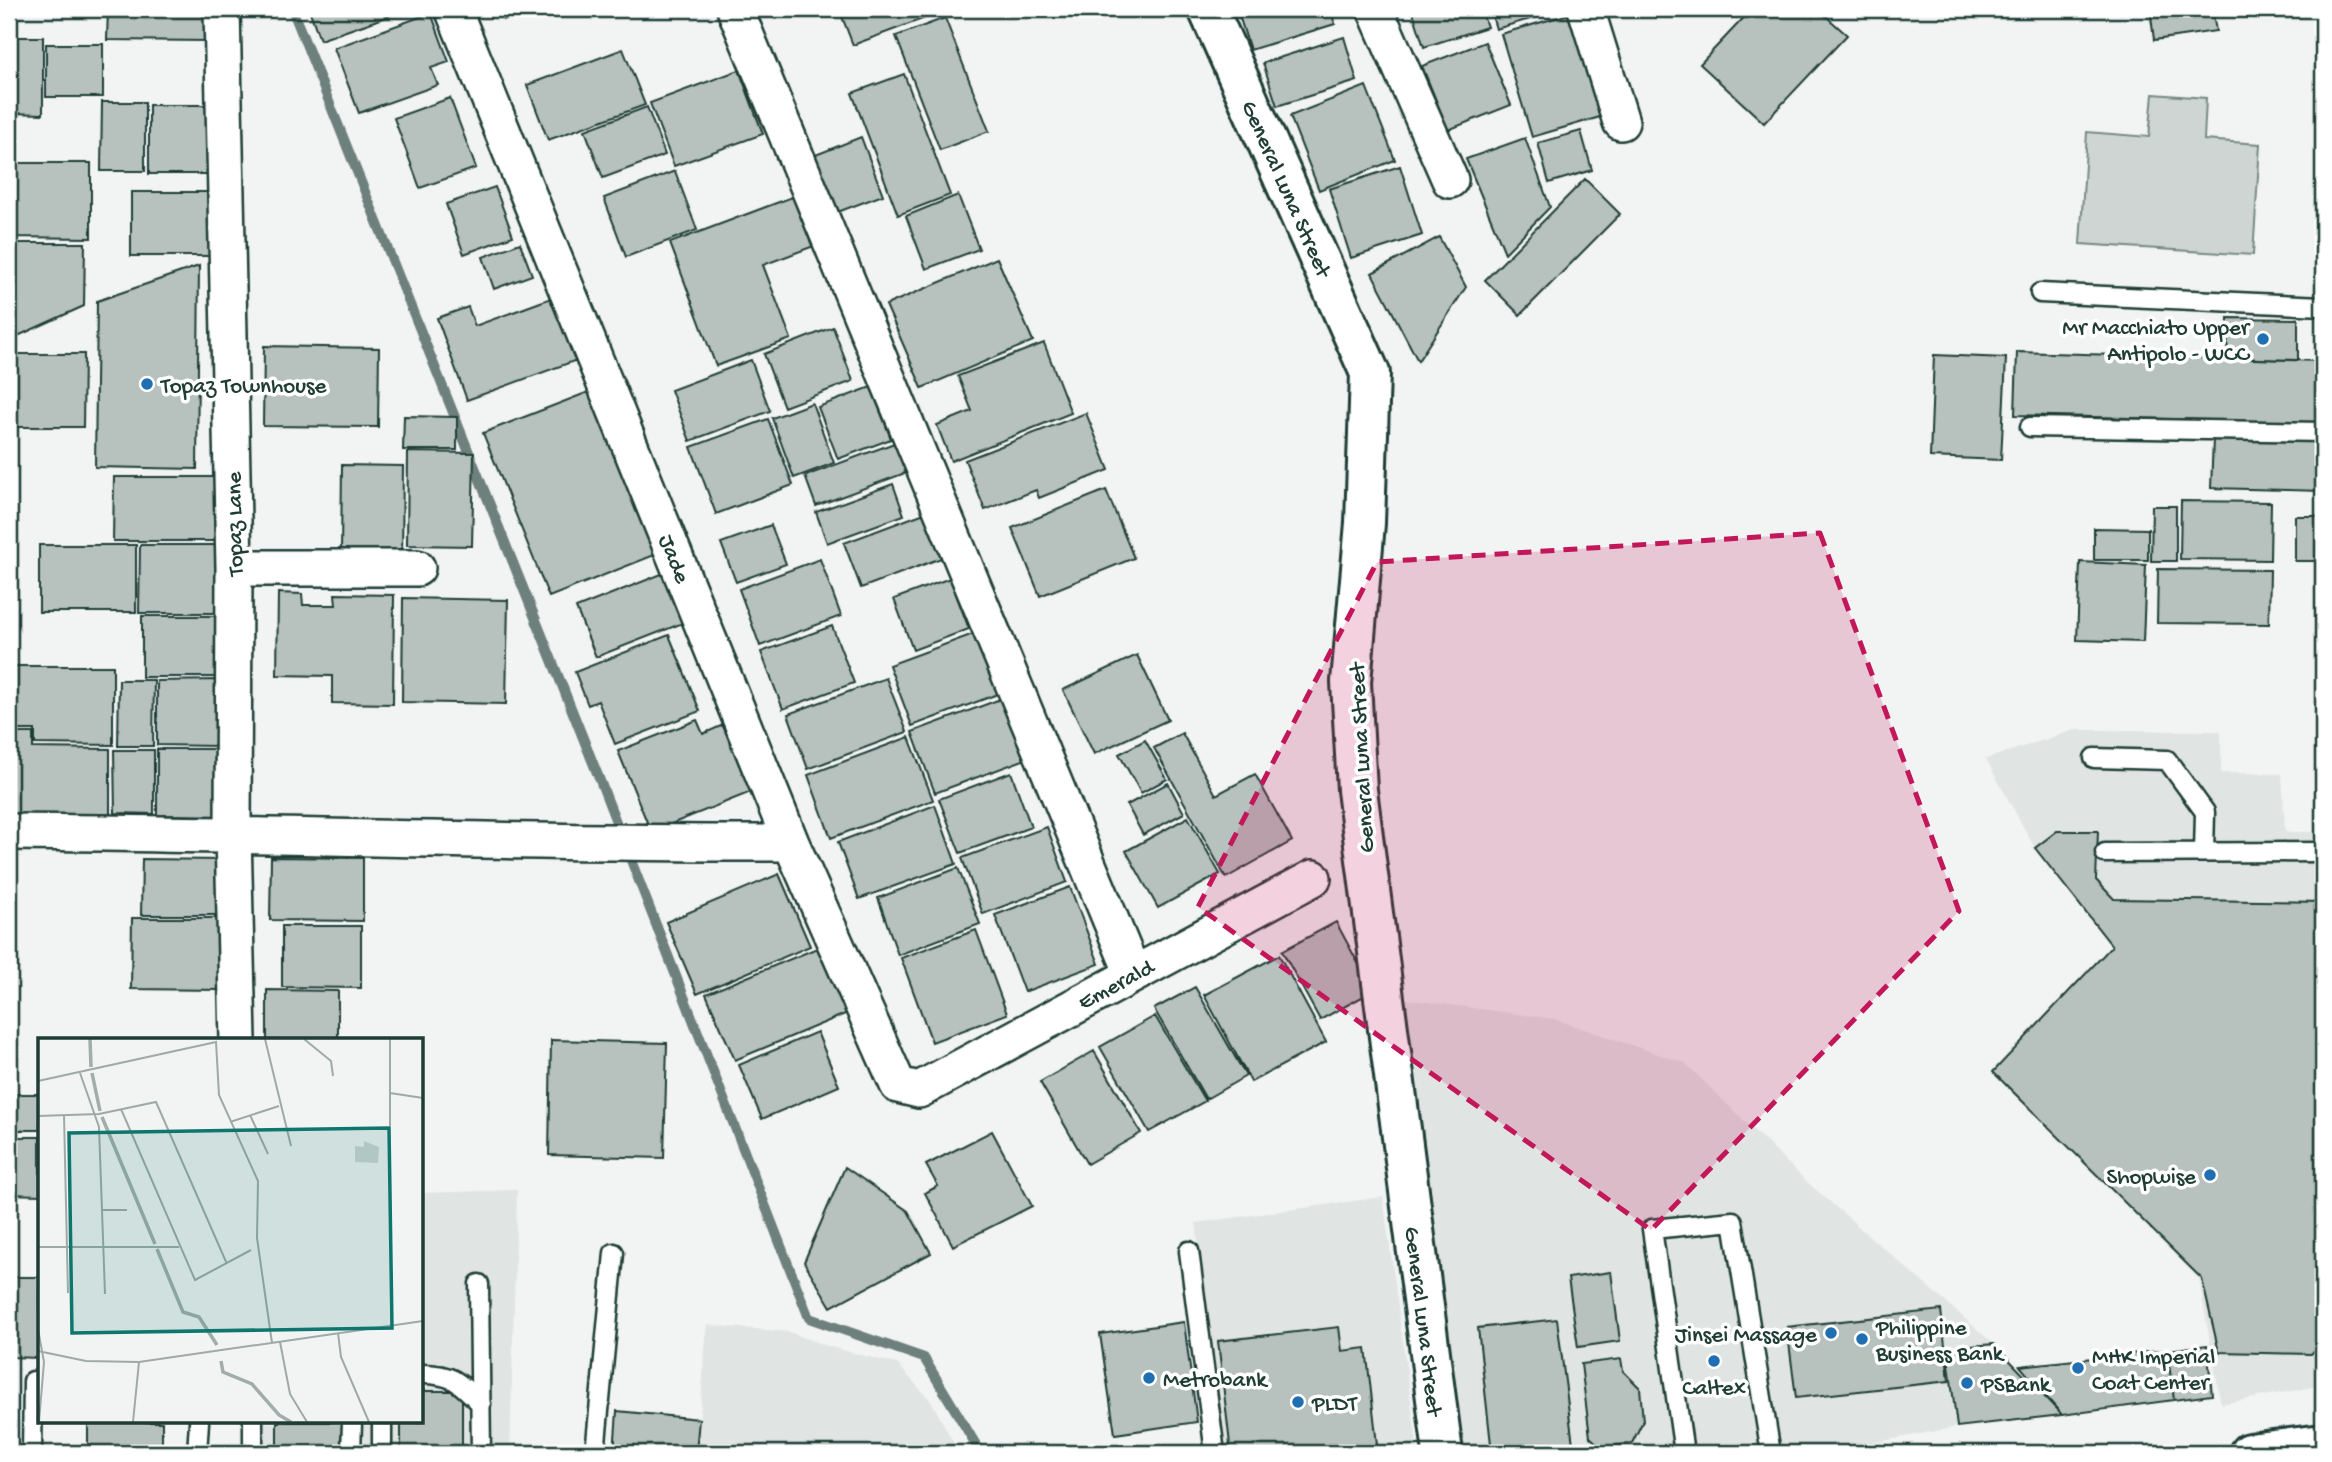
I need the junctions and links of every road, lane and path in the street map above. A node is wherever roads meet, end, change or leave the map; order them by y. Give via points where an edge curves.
1 (222, 9) edge
2 (453, 9) edge
3 (735, 9) edge
4 (1208, 9) edge
5 (1375, 9) edge
6 (1586, 9) edge
7 (1621, 122) dead end
8 (1450, 180) dead end
9 (2040, 293) dead end
10 (2323, 306) edge
11 (2030, 427) dead end
12 (2323, 432) edge
13 (234, 568) junction
14 (417, 568) dead end
15 (2094, 758) dead end
16 (9, 832) edge
17 (233, 834) junction
18 (792, 843) junction
19 (2204, 852) junction
20 (2323, 852) edge
21 (2105, 853) dead end
22 (1313, 878) dead end
23 (1133, 974) junction
24 (238, 1038) edge
25 (919, 1090) joint
26 (1189, 1251) dead end
27 (614, 1253) dead end
28 (479, 1283) dead end
29 (424, 1374) edge
30 (33, 1381) dead end
31 (481, 1404) junction
32 (199, 1424) edge
33 (253, 1424) edge
34 (352, 1424) edge
35 (382, 1424) edge
36 (2323, 1444) edge
37 (32, 1453) edge
38 (197, 1453) edge
39 (253, 1453) edge
40 (351, 1453) edge
41 (382, 1453) edge
42 (481, 1453) edge
43 (595, 1453) edge
44 (1215, 1453) edge
45 (1443, 1453) edge
46 (1684, 1453) edge
47 (1771, 1453) edge
48 (2249, 1453) edge

1 - 13 street, Topaz Lane
2 - 18 street, Jade
3 - 23 street
4 - 45 street, General Luna Street via 1370,373 1365,523 1351,682 1357,790
5 - 8 street
6 - 7 street
9 - 10 lane
11 - 12 lane
13 - 14 street
13 - 17 street, Topaz Lane
15 - 19 lane via 2167,760 2205,812
16 - 17 street
17 - 18 street
17 - 24 street, Topaz Lane
18 - 25 street, Jade via 898,1085
19 - 20 lane
19 - 21 lane
22 - 23 street, Emerald
23 - 25 street, Emerald
26 - 44 lane
27 - 43 lane
28 - 31 lane
29 - 31 lane via 444,1374
30 - 37 lane
31 - 42 lane
32 - 38 lane
33 - 39 lane
34 - 40 lane
35 - 41 lane
36 - 48 street
46 - 47 lane via 1652,1229 1733,1221

